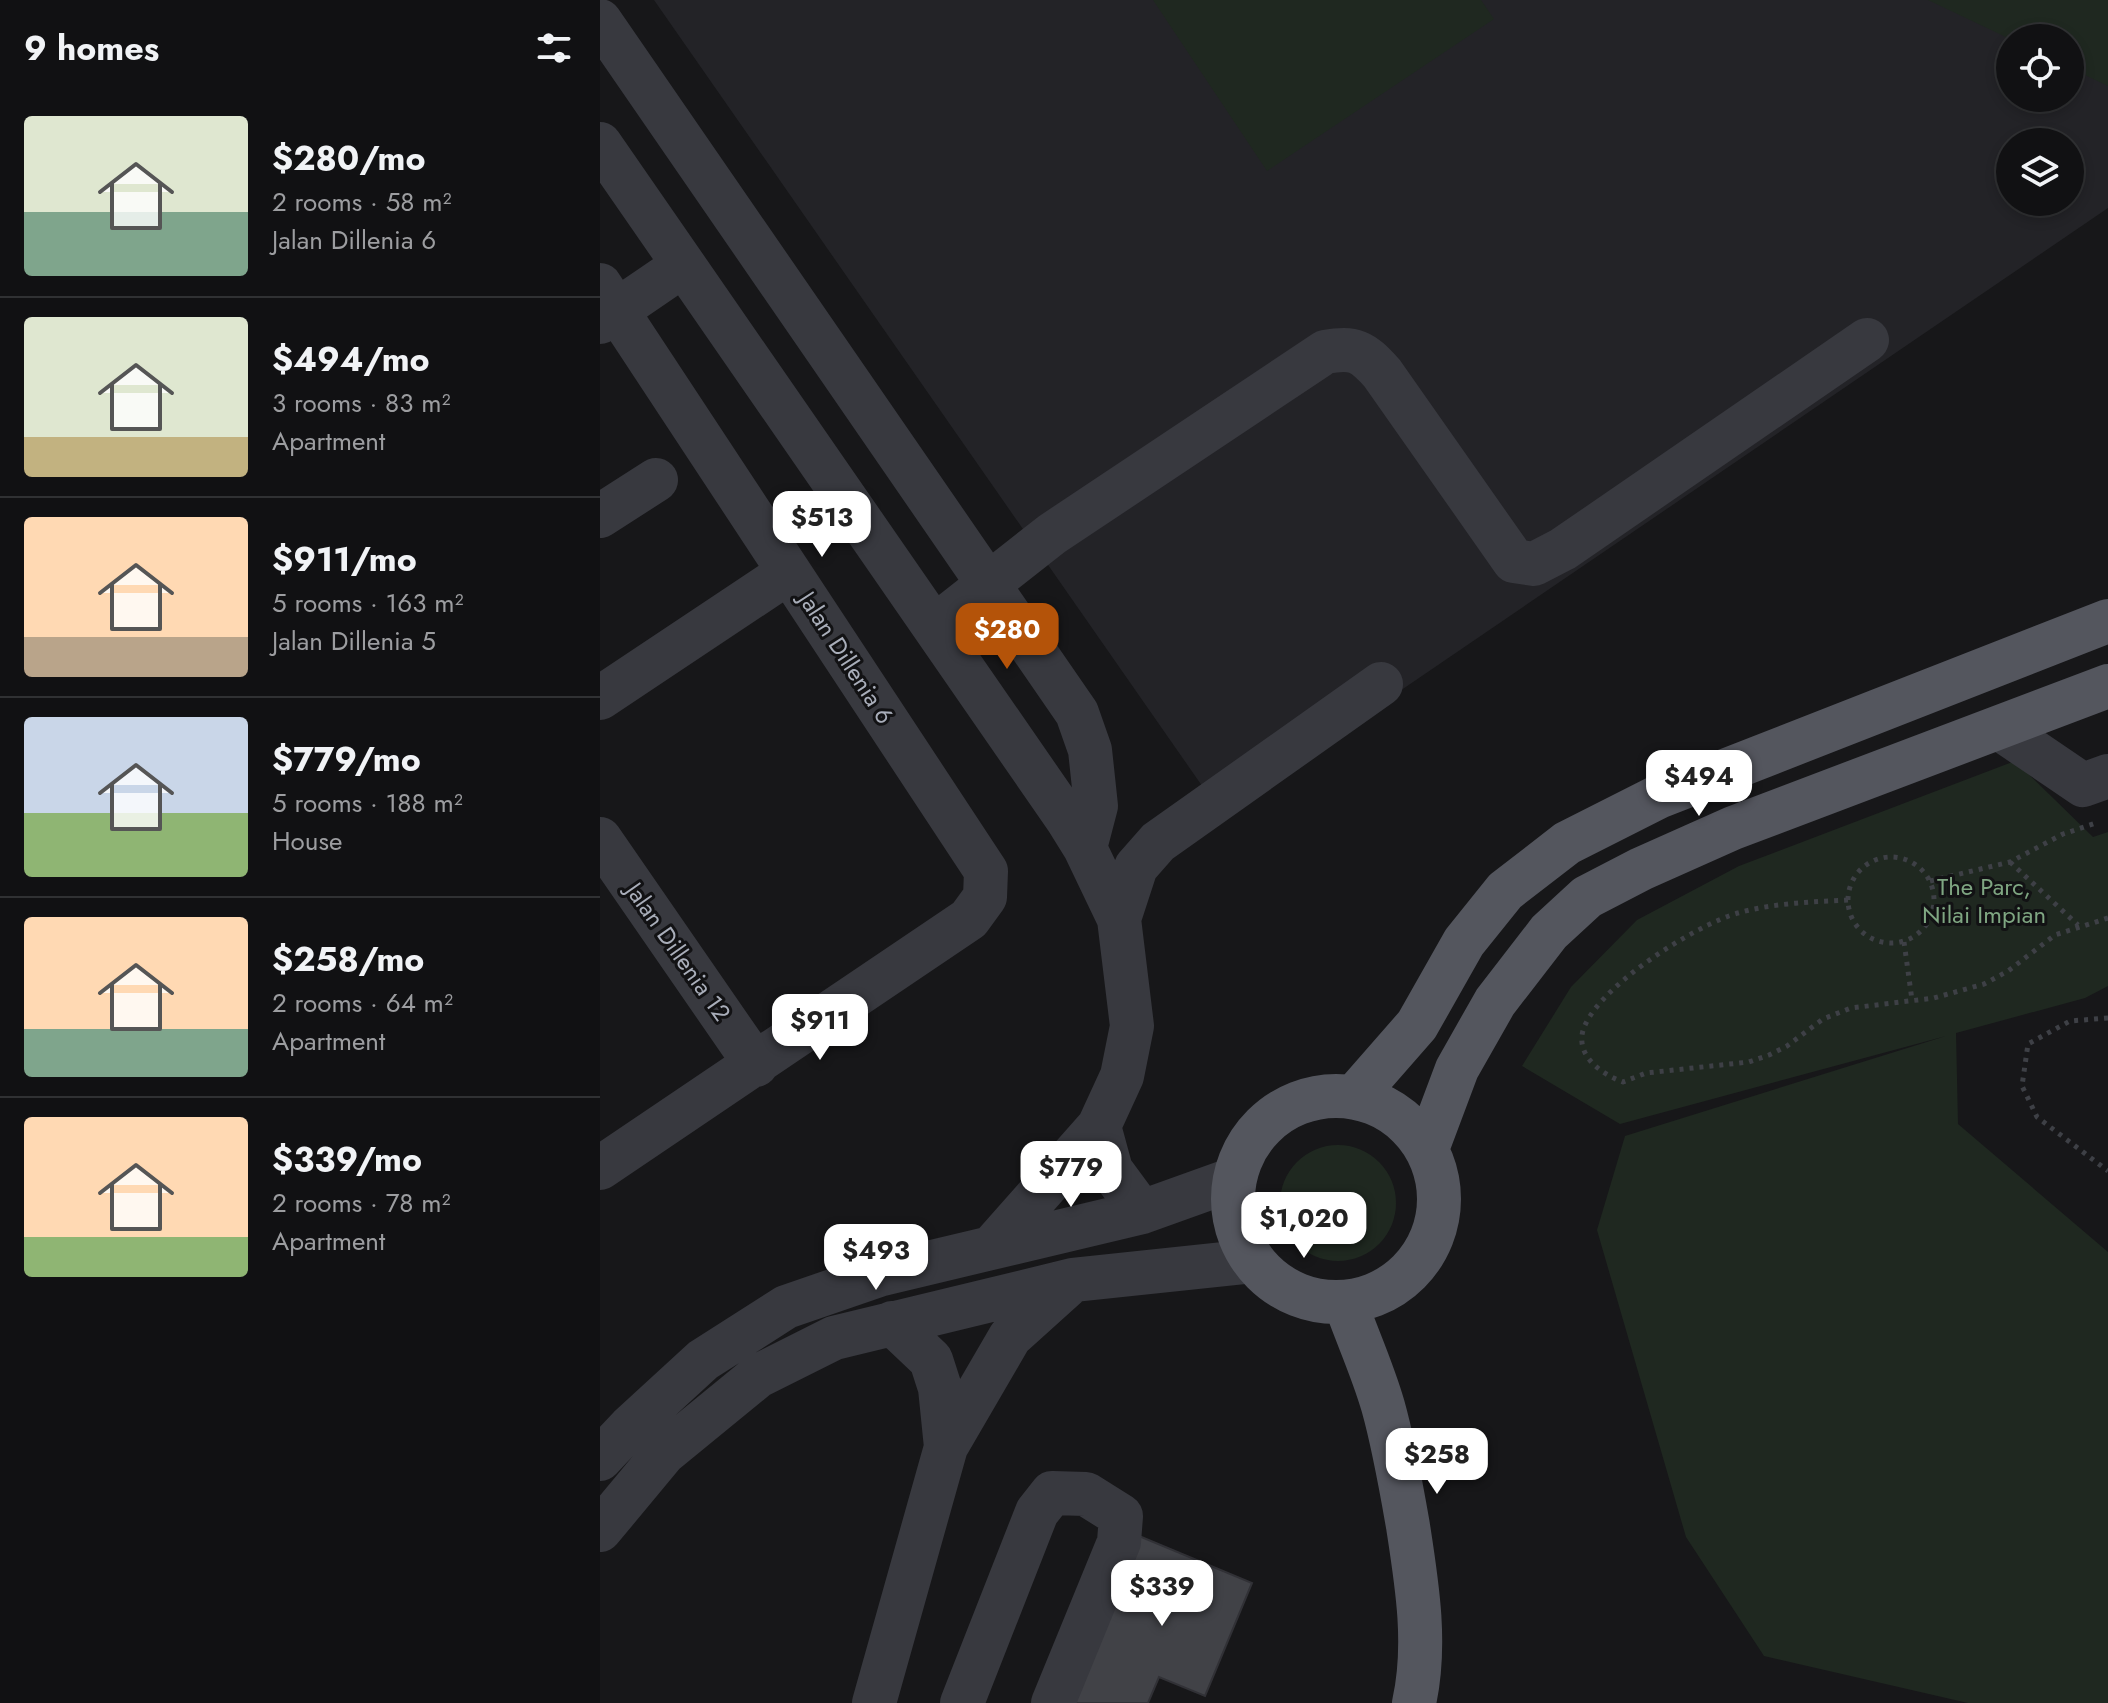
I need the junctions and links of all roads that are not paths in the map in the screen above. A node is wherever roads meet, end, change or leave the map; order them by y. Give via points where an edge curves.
1 (600, 21) edge
2 (600, 144) edge
3 (682, 266) junction
4 (606, 306) edge
5 (1867, 340) dead end
6 (656, 480) dead end
7 (600, 516) edge
8 (789, 572) junction
9 (988, 584) junction
10 (2108, 621) edge
11 (935, 626) junction
12 (1381, 684) dead end
13 (2108, 686) edge
14 (600, 698) edge
15 (1999, 728) junction
16 (2108, 776) edge
17 (1096, 806) junction
18 (600, 839) edge
19 (1158, 842) junction
20 (1085, 848) junction
21 (1119, 919) junction
22 (756, 1065) junction
23 (1354, 1097) junction
24 (1099, 1126) junction
25 (1427, 1149) junction
26 (604, 1156) edge
27 (1234, 1179) junction
28 (1142, 1212) junction
29 (992, 1247) junction
30 (1253, 1261) junction
31 (1073, 1280) junction
32 (1345, 1302) junction
33 (892, 1323) junction
34 (946, 1447) junction
35 (600, 1459) edge
36 (600, 1530) edge
37 (874, 1703) edge
38 (962, 1703) edge
39 (1053, 1703) edge
40 (1414, 1703) edge

1 - 9 street
2 - 3 street
3 - 4 street
3 - 11 street
4 - 8 street, Jalan Dillenia 6
5 - 9 street via 1534,564 1514,561 1365,354 1325,352 1052,534
6 - 7 street
8 - 14 street
8 - 22 street, Jalan Dillenia 6 via 986,884 969,919
9 - 11 street
9 - 17 street via 1077,713 1090,750
10 - 23 main road via 1658,797 1567,843 1505,891 1464,942 1417,1025
11 - 20 street
12 - 19 street
13 - 15 main road
15 - 16 street via 2083,785
15 - 25 main road via 1733,828 1587,897 1549,932 1495,1002 1457,1069
17 - 19 street via 1119,830
17 - 20 street
18 - 22 street, Jalan Dillenia 12
19 - 21 street via 1136,867
20 - 21 street
21 - 24 street via 1132,1026 1122,1076
22 - 26 street
23 - 25 main road via 1383,1106 1409,1124
23 - 27 main road via 1322,1096 1291,1106 1265,1124 1245,1149
24 - 28 street via 1111,1170
24 - 29 street
25 - 32 main road via 1437,1175 1439,1204 1434,1232 1421,1257 1400,1280 1374,1295
27 - 28 street
27 - 30 main road via 1239,1236
28 - 29 street
29 - 35 street via 882,1274 786,1307 703,1360
30 - 31 street
30 - 32 main road via 1293,1293
31 - 33 street
31 - 34 street via 1010,1337
32 - 40 main road via 1383,1403 1398,1464 1420,1624
33 - 34 street via 931,1360 940,1388
33 - 36 street via 834,1338 758,1376 664,1453
34 - 37 street
38 - 39 street via 1037,1512 1052,1493 1086,1494 1121,1516 1119,1542

